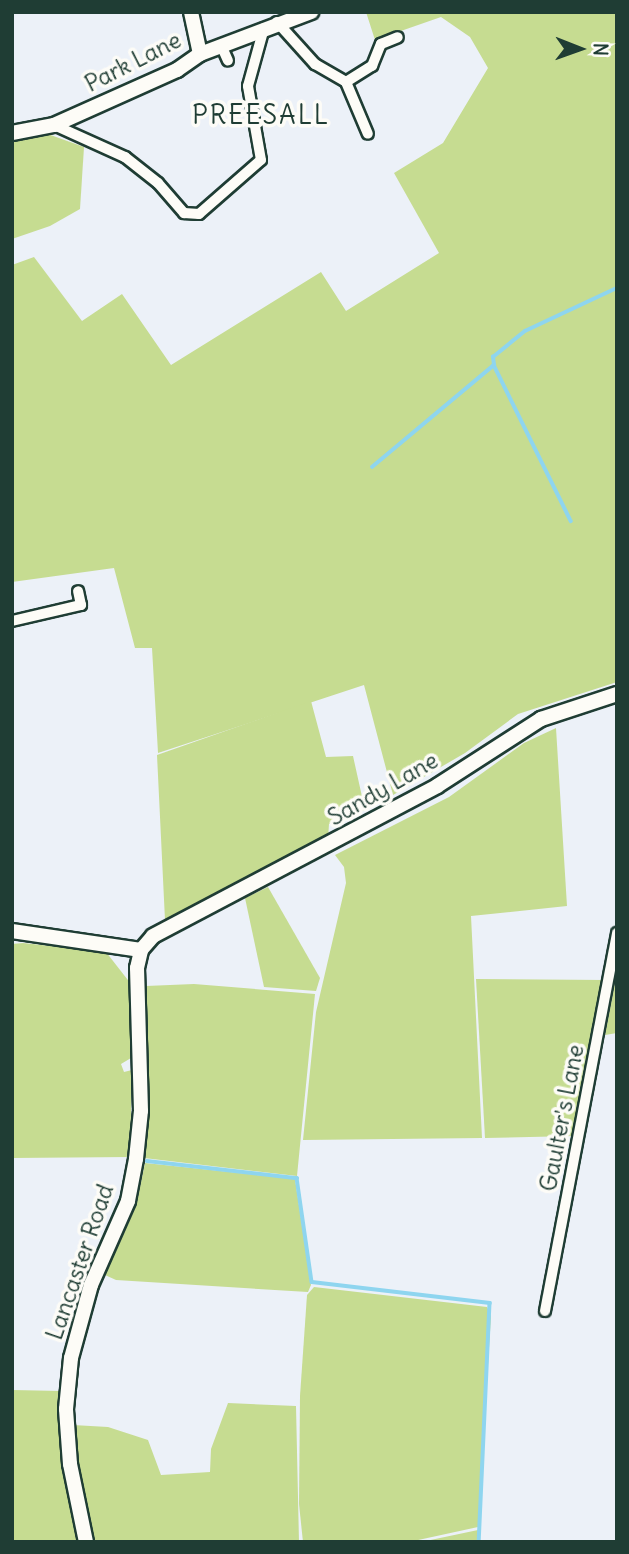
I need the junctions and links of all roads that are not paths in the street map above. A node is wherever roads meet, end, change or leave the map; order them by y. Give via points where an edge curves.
1 (191, 12) edge
2 (311, 12) edge
3 (270, 25) junction
4 (398, 37) dead end
5 (221, 45) junction
6 (200, 54) junction
7 (228, 61) dead end
8 (346, 82) junction
9 (54, 125) junction
10 (12, 133) edge
11 (368, 134) dead end
12 (78, 591) dead end
13 (12, 621) edge
14 (617, 694) edge
15 (12, 931) edge
16 (617, 933) edge
17 (141, 950) junction
18 (545, 1311) dead end
19 (86, 1542) edge

1 - 6 main road
2 - 3 main road, Park Lane
3 - 5 main road, Park Lane
3 - 8 street via 316,64
3 - 9 street via 248,86 261,160 199,214 184,214 158,183 125,157
4 - 8 street via 381,44 372,66
5 - 6 main road, Park Lane
5 - 7 street
6 - 9 main road, Park Lane via 177,70
8 - 11 street
9 - 10 main road, Park Lane
12 - 13 street via 81,605
14 - 17 main road, Sandy Lane via 541,719 437,786 153,936
15 - 17 main road
16 - 18 street, Gaulter's Lane
17 - 19 main road, Lancaster Road via 137,968 141,1111 136,1159 128,1201 91,1285 71,1358 66,1409 70,1464

